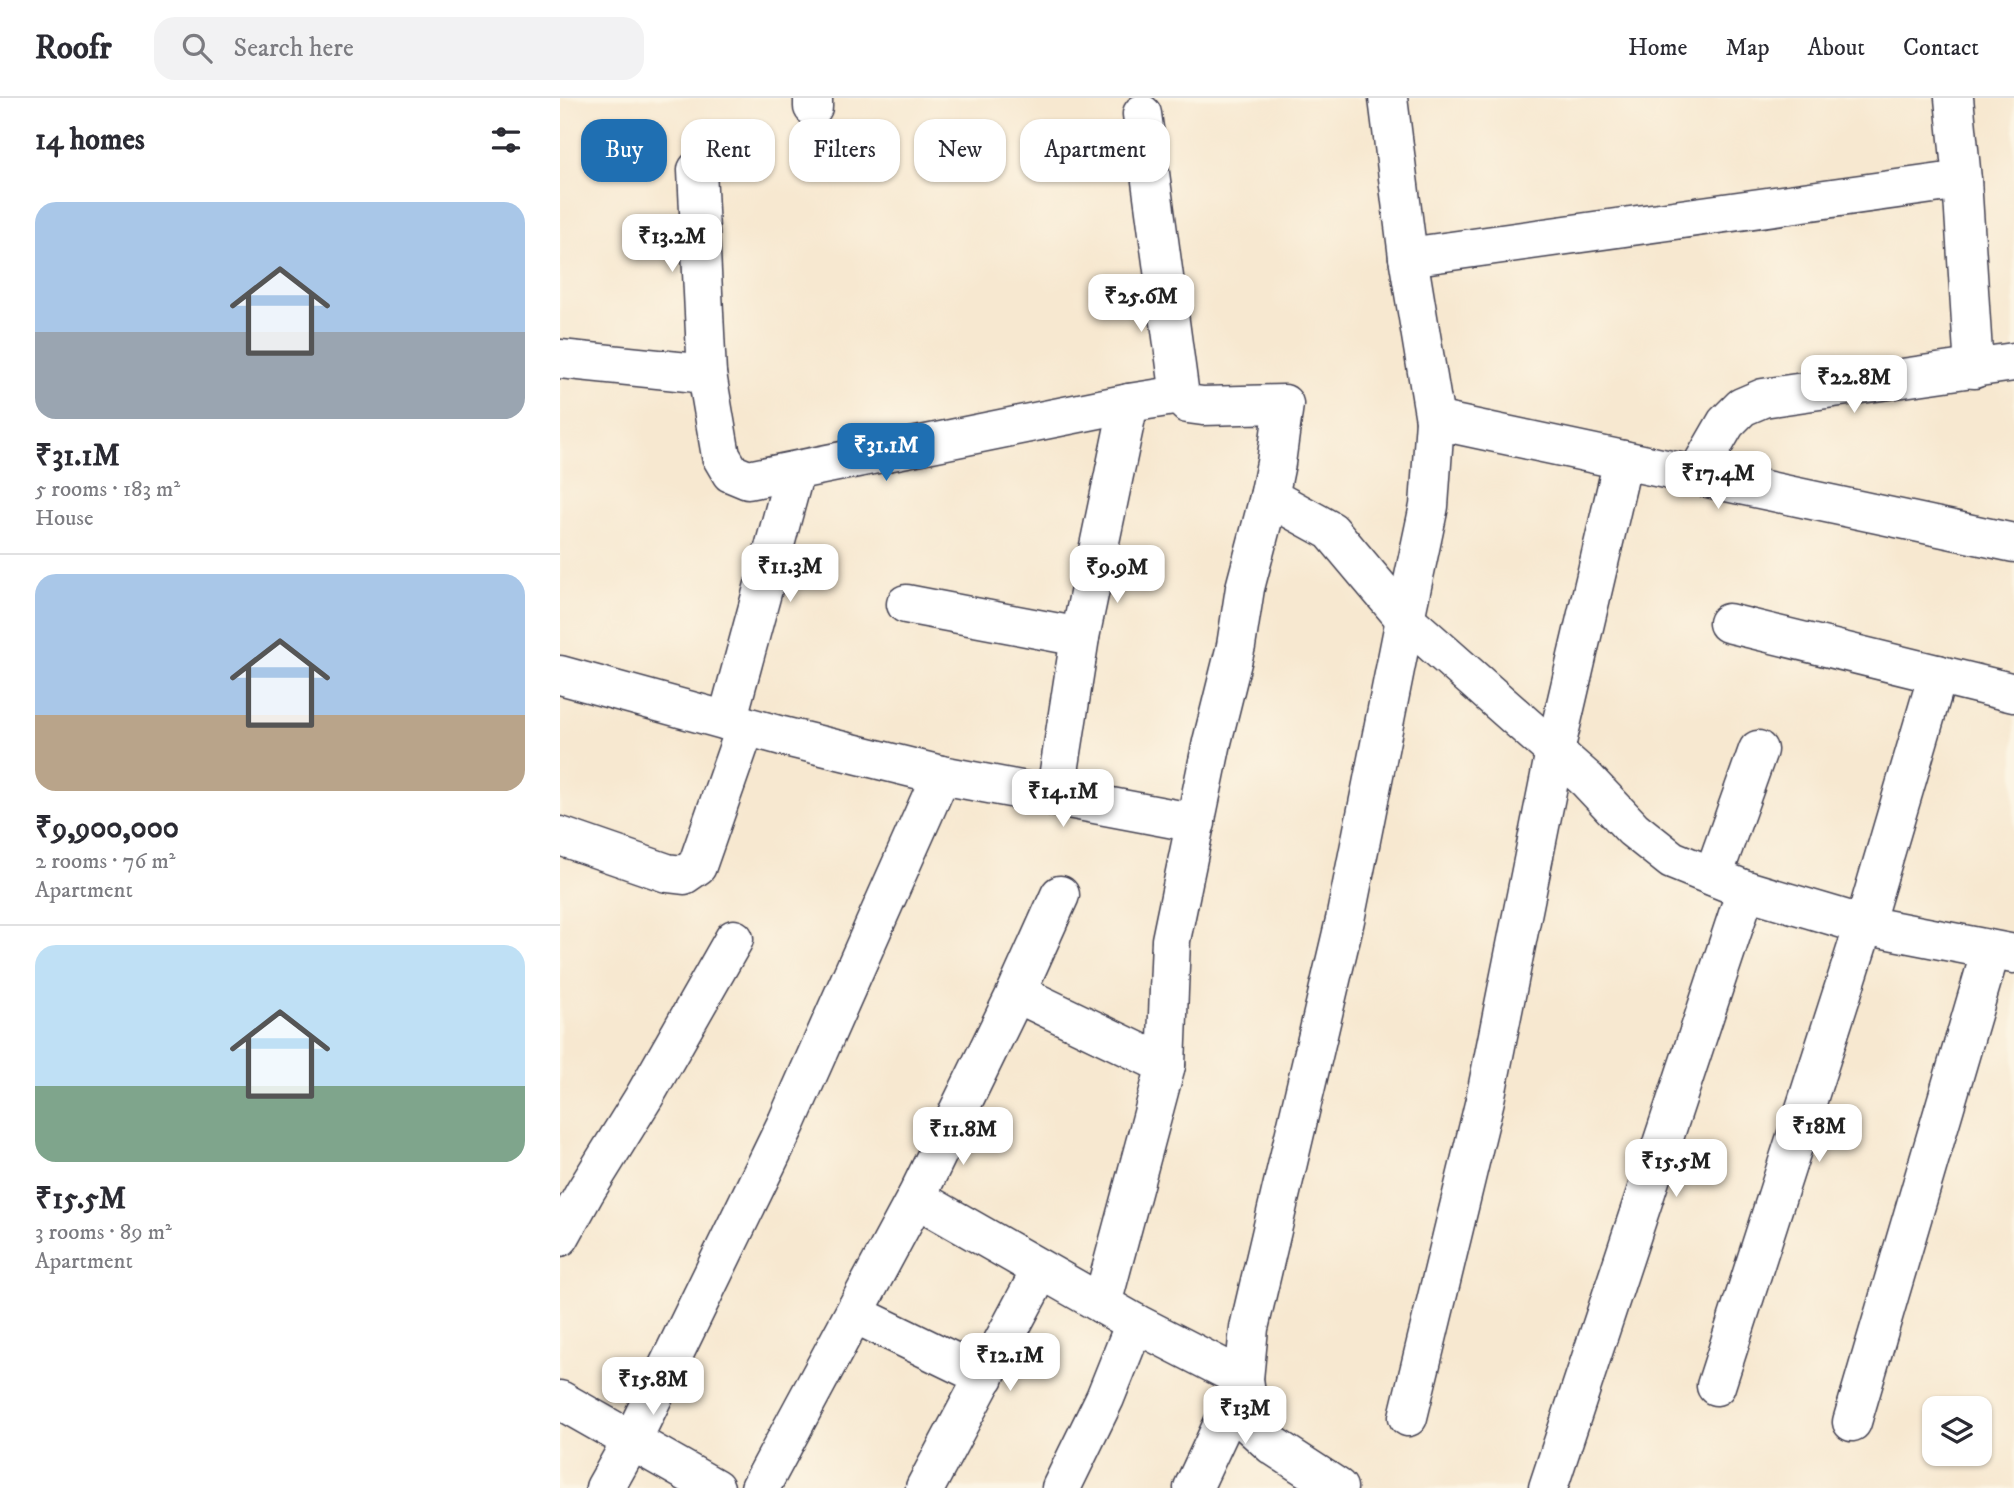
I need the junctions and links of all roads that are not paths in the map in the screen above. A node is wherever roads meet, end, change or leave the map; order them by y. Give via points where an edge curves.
1 (1388, 98) edge
2 (1954, 98) edge
3 (1142, 114) dead end
4 (1962, 180) junction
5 (698, 182) edge
6 (1408, 257) junction
7 (560, 359) edge
8 (2014, 362) edge
9 (1974, 369) junction
10 (707, 374) junction
11 (1180, 395) junction
12 (1129, 403) junction
13 (1435, 420) junction
14 (1623, 460) junction
15 (795, 471) junction
16 (1696, 475) junction
17 (1269, 497) junction
18 (2014, 543) edge
19 (906, 604) dead end
20 (1405, 619) junction
21 (1728, 623) dead end
22 (1080, 637) junction
23 (1938, 674) junction
24 (560, 675) edge
25 (2014, 693) edge
26 (737, 724) junction
27 (1758, 750) dead end
28 (1555, 751) junction
29 (941, 775) junction
30 (1055, 797) junction
31 (1196, 823) junction
32 (560, 836) edge
33 (1729, 883) junction
34 (1060, 895) dead end
35 (1864, 925) junction
36 (734, 939) dead end
37 (2003, 952) edge
38 (1016, 993) junction
39 (1166, 1065) junction
40 (916, 1198) junction
41 (560, 1237) edge
42 (1041, 1270) junction
43 (1102, 1304) junction
44 (855, 1314) junction
45 (1135, 1323) junction
46 (985, 1377) junction
47 (1244, 1379) junction
48 (1716, 1386) dead end
49 (560, 1400) edge
50 (1408, 1417) dead end
51 (1852, 1422) dead end
52 (632, 1440) junction
53 (605, 1488) edge
54 (715, 1488) edge
55 (760, 1488) edge
56 (925, 1488) edge
57 (1061, 1488) edge
58 (1193, 1488) edge
59 (1338, 1488) edge
60 (1548, 1488) edge

1 - 6 street
2 - 4 street
3 - 11 street
4 - 6 street
4 - 9 street
5 - 10 street
6 - 13 street
7 - 10 street
8 - 9 street
9 - 16 street via 1763,398 1742,407 1726,423
10 - 15 street via 721,456 731,473 748,480
11 - 12 street
11 - 17 street via 1188,404 1203,406 1284,404
12 - 15 street
12 - 22 street
13 - 14 street
13 - 20 street via 1429,506
14 - 16 street
14 - 28 street
15 - 26 street
16 - 18 street
17 - 20 street via 1331,531
17 - 31 street via 1245,588
19 - 22 street
20 - 28 street
20 - 47 street via 1345,920 1248,1328
21 - 23 street
22 - 30 street
23 - 25 street
23 - 35 street
24 - 26 street
26 - 29 street
26 - 32 street via 698,866 684,875
27 - 33 street
28 - 33 street via 1633,829 1672,860
28 - 50 street via 1485,1100
29 - 30 street
29 - 52 street via 787,1122
30 - 31 street
31 - 39 street via 1171,940
33 - 35 street
33 - 60 street
34 - 38 street
35 - 37 street
35 - 48 street
36 - 41 street
37 - 51 street
38 - 39 street
38 - 40 street
39 - 43 street
40 - 42 street
40 - 44 street
42 - 43 street
42 - 46 street
43 - 45 street
44 - 46 street
44 - 55 street
45 - 47 street
45 - 57 street
46 - 56 street
47 - 58 street
47 - 59 street via 1251,1426
49 - 52 street
52 - 53 street
52 - 54 street

